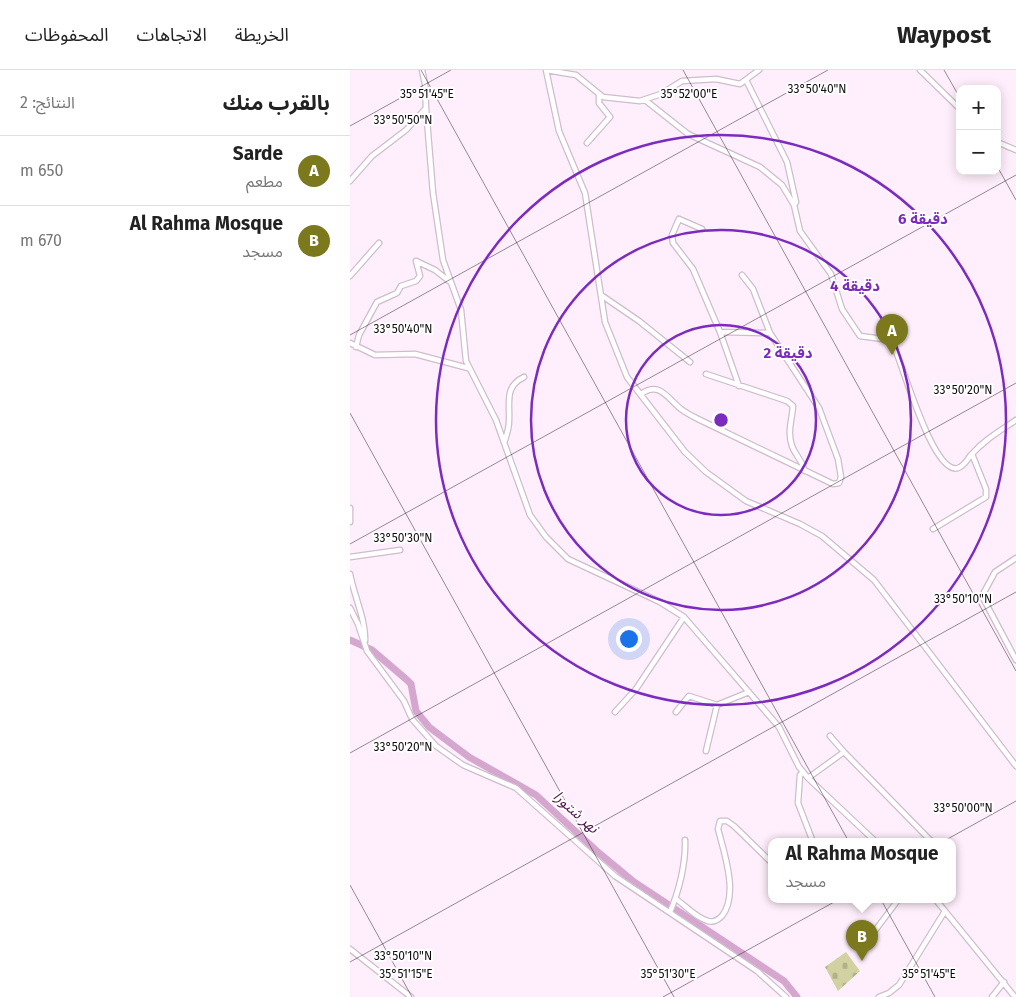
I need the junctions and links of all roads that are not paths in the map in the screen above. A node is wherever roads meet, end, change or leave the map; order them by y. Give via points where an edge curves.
1 (422, 70) edge
2 (546, 70) edge
3 (759, 70) edge
4 (920, 70) edge
5 (746, 80) junction
6 (599, 95) junction
7 (646, 100) junction
8 (956, 105) edge
9 (426, 108) junction
10 (587, 143) dead end
11 (1001, 144) edge
12 (1016, 150) edge
13 (350, 181) edge
14 (794, 205) junction
15 (702, 229) dead end
16 (379, 243) dead end
17 (350, 276) edge
18 (742, 276) dead end
19 (450, 282) junction
20 (601, 295) junction
21 (720, 332) junction
22 (770, 333) junction
23 (350, 343) edge
24 (356, 347) junction
25 (690, 362) dead end
26 (468, 368) junction
27 (706, 374) dead end
28 (524, 377) dead end
29 (739, 386) junction
30 (641, 394) junction
31 (1016, 420) edge
32 (504, 442) junction
33 (972, 454) junction
34 (804, 471) junction
35 (350, 508) edge
36 (350, 522) edge
37 (933, 529) dead end
38 (400, 550) dead end
39 (350, 557) edge
40 (1016, 558) edge
41 (350, 574) edge
42 (350, 608) edge
43 (684, 617) junction
44 (365, 645) junction
45 (1016, 660) edge
46 (749, 692) junction
47 (717, 706) junction
48 (615, 712) dead end
49 (676, 712) dead end
50 (830, 736) dead end
51 (706, 751) dead end
52 (844, 752) junction
53 (1016, 766) edge
54 (803, 772) junction
55 (808, 778) junction
56 (812, 838) edge
57 (872, 838) edge
58 (928, 838) edge
59 (685, 840) dead end
60 (768, 859) edge
61 (895, 903) edge
62 (938, 903) edge
63 (673, 906) junction
64 (945, 911) junction
65 (862, 948) dead end
66 (350, 949) edge
67 (1004, 982) junction
68 (411, 997) edge
69 (786, 997) edge
70 (879, 997) edge
71 (992, 997) edge
72 (1015, 997) edge

1 - 9 street
2 - 6 street via 576,75
2 - 20 street via 559,131 585,193
3 - 5 street
4 - 8 street
5 - 7 street via 736,84 716,79 682,81
5 - 14 street via 788,162
6 - 7 street
6 - 10 street via 599,103 610,117
7 - 14 street via 688,134 766,171 782,186
9 - 13 street via 406,130 372,156
9 - 19 street via 433,192 443,260
11 - 12 street
14 - 33 street via 800,231 831,274 842,308 854,330 860,336 883,339 893,344 925,429 942,460 950,468 958,468
15 - 21 street via 679,219 672,235 673,243 693,269
16 - 17 street
18 - 22 street via 754,289
19 - 24 street via 416,261 420,276 416,281 401,286 397,294 377,302
19 - 26 street via 461,310
20 - 25 street
20 - 30 street via 612,344 624,373
21 - 22 street
21 - 29 street
22 - 34 street via 819,408 838,459 841,477 839,483 833,484
23 - 24 street
24 - 26 street via 375,355 415,354
26 - 32 street via 489,404
27 - 29 street
28 - 32 street via 514,384 509,393 510,423
29 - 34 street via 794,406 790,437 792,448 802,459
30 - 34 street via 652,389 661,390 686,412
30 - 53 street via 685,452 706,472 746,501 822,536 874,580
31 - 33 street
32 - 43 street via 530,514 552,545 577,563 660,602
33 - 37 street via 986,497
35 - 36 street
38 - 39 street
40 - 45 street via 995,572 982,596
41 - 44 street via 352,591 365,628
42 - 44 street
43 - 46 street
43 - 48 street via 636,689
44 - 63 street via 404,701 412,719 436,746 464,765 516,788 607,870
46 - 47 street
46 - 54 street via 779,727
47 - 49 street via 689,696
47 - 51 street
50 - 52 street
52 - 55 street
52 - 58 street
54 - 55 street
54 - 56 street via 798,797
55 - 57 street
59 - 63 street
60 - 63 street via 734,826 720,821 718,829 730,891 725,910 716,921 707,921
61 - 65 street
62 - 64 street
63 - 69 street
64 - 67 street
64 - 70 street via 899,985 889,994
66 - 68 street
67 - 71 street
67 - 72 street

